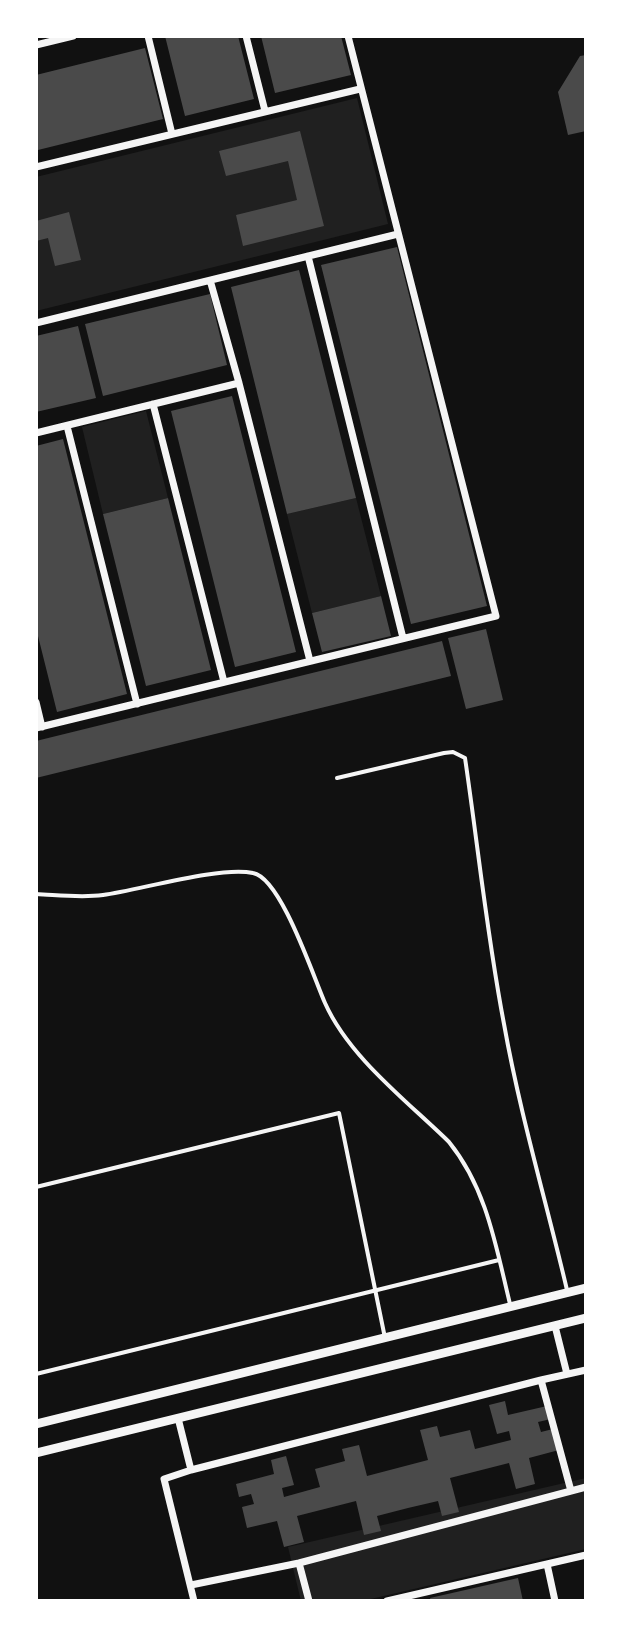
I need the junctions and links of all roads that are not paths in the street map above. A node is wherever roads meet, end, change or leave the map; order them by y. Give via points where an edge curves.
1 (73, 36) edge
2 (148, 36) edge
3 (246, 36) edge
4 (348, 36) edge
5 (55, 38) edge
6 (36, 45) edge
7 (360, 89) junction
8 (265, 111) junction
9 (172, 134) junction
10 (36, 167) edge
11 (398, 234) junction
12 (308, 256) junction
13 (210, 280) junction
14 (36, 323) edge
15 (239, 383) junction
16 (153, 404) junction
17 (67, 426) junction
18 (36, 433) edge
19 (403, 638) junction
20 (310, 661) junction
21 (224, 682) junction
22 (36, 702) edge
23 (137, 704) junction
24 (39, 727) edge
25 (337, 778) dead end
26 (36, 894) edge
27 (36, 1187) edge
28 (499, 1260) junction
29 (586, 1288) edge
30 (376, 1290) junction
31 (568, 1293) junction
32 (510, 1307) junction
33 (586, 1318) edge
34 (555, 1326) junction
35 (385, 1338) junction
36 (586, 1370) edge
37 (36, 1374) edge
38 (567, 1374) junction
39 (541, 1380) junction
40 (178, 1418) junction
41 (36, 1424) edge
42 (36, 1453) edge
43 (191, 1470) junction
44 (586, 1487) edge
45 (571, 1491) junction
46 (586, 1555) edge
47 (299, 1563) junction
48 (547, 1564) junction
49 (191, 1585) junction
50 (194, 1601) edge
51 (309, 1601) edge
52 (387, 1601) edge
53 (555, 1601) edge

1 - 5 street
2 - 9 street
3 - 8 street
4 - 7 street
5 - 6 street
7 - 8 street
7 - 11 street
8 - 9 street
9 - 10 street
11 - 12 street
11 - 19 street via 496,616
12 - 13 street
12 - 19 street
13 - 14 street
13 - 15 street
15 - 16 street
15 - 20 street
16 - 17 street
16 - 21 street
17 - 18 street
17 - 23 street
19 - 20 street
20 - 21 street
21 - 23 street
22 - 24 street
23 - 24 street
25 - 31 lane via 444,753 465,758 503,1022
26 - 28 lane via 101,895 222,873 262,877 288,915 344,1039 464,1160 486,1209
27 - 30 lane via 339,1113
28 - 30 lane
28 - 32 lane
29 - 31 street
30 - 35 lane
30 - 37 lane
31 - 32 street
32 - 35 street
33 - 34 street
34 - 38 street
34 - 40 street
35 - 41 street
36 - 38 street
38 - 39 street
39 - 43 street
39 - 45 street
40 - 42 street
40 - 43 street
43 - 49 street via 164,1479
44 - 45 street
45 - 47 street
46 - 48 street
47 - 49 street
47 - 51 street
48 - 52 street
48 - 53 street
49 - 50 street

